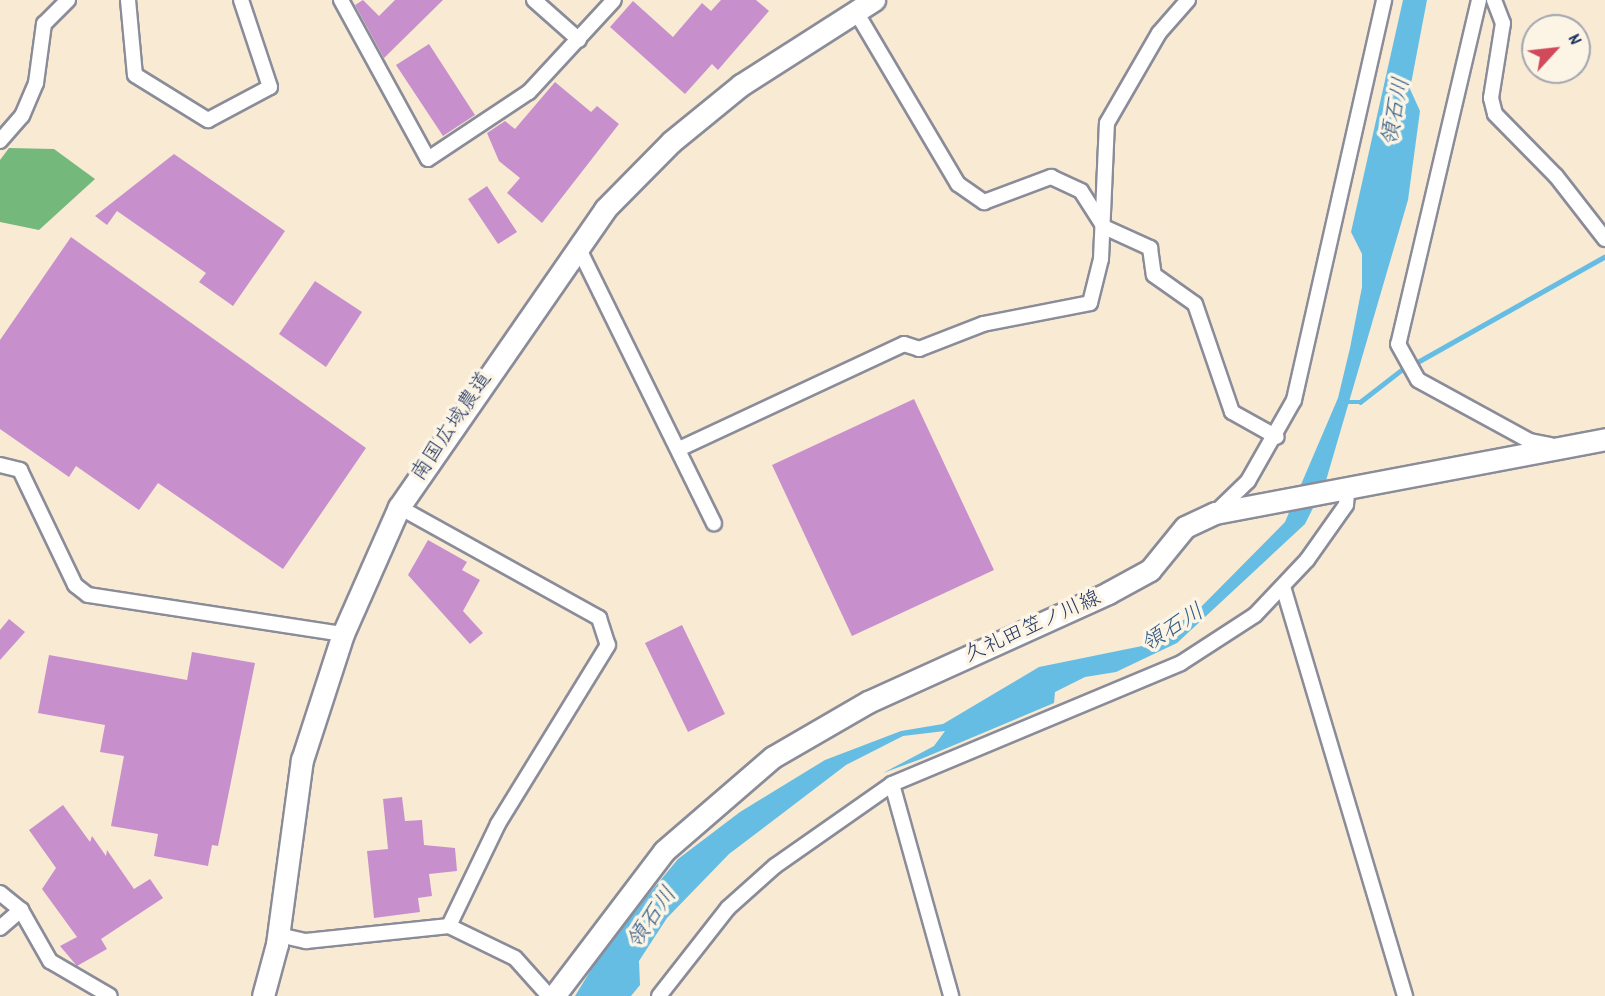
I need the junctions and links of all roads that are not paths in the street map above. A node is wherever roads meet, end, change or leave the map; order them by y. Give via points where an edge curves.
1 (68, 0) edge
2 (128, 0) edge
3 (241, 0) edge
4 (341, 0) edge
5 (534, 0) edge
6 (614, 0) edge
7 (1188, 0) edge
8 (1384, 0) edge
9 (1479, 0) edge
10 (1494, 0) edge
11 (865, 5) edge
12 (579, 40) junction
13 (0, 141) edge
14 (1104, 227) junction
15 (1605, 239) edge
16 (578, 247) junction
17 (1278, 437) junction
18 (1605, 439) edge
19 (1556, 446) junction
20 (679, 449) junction
21 (0, 465) edge
22 (1343, 493) junction
23 (399, 507) junction
24 (1223, 512) junction
25 (714, 523) dead end
26 (1284, 590) junction
27 (343, 634) junction
28 (892, 784) junction
29 (0, 894) edge
30 (21, 910) junction
31 (449, 926) junction
32 (0, 928) edge
33 (279, 935) junction
34 (110, 996) edge
35 (263, 996) edge
36 (552, 996) edge
37 (659, 996) edge
38 (951, 996) edge
39 (1405, 996) edge

1 - 13 street via 44,24 36,83 22,116
2 - 3 street via 135,75 208,120 270,87
4 - 12 street via 428,159 529,92
5 - 12 street
6 - 12 street
7 - 14 street via 1159,33 1107,123 1101,170
8 - 17 street via 1294,400
9 - 19 street via 1398,344 1418,380 1530,441
10 - 15 street via 1503,23 1492,85 1495,114 1556,176
11 - 14 street via 942,160 970,195 997,202 1051,177 1063,178 1081,191
11 - 16 main road, 南国広域農道 via 741,85 671,142 605,209
14 - 17 street via 1150,248 1154,275 1180,289 1207,327 1231,412
14 - 20 street via 1090,303 984,324 919,349 904,344
16 - 20 street
16 - 23 main road, 南国広域農道
17 - 24 street
18 - 19 main road, 久礼田笠ノ川線
19 - 22 main road, 久礼田笠ノ川線
20 - 25 street
21 - 27 street via 20,470 75,585 88,595
22 - 24 main road, 久礼田笠ノ川線
22 - 26 street via 1346,505
23 - 27 main road, 南国広域農道
23 - 31 street via 599,618 608,645 498,824
24 - 36 main road, 久礼田笠ノ川線 via 1185,527 1150,570 1118,588 847,712 774,757 664,851
26 - 28 street via 1181,663
26 - 39 street
27 - 33 main road, 南国広域農道 via 302,760
28 - 37 street via 775,866 728,908
28 - 38 street
29 - 30 street
30 - 32 street
30 - 34 street via 50,961
31 - 33 street via 306,941
31 - 36 street via 515,958
33 - 35 main road, 南国広域農道

